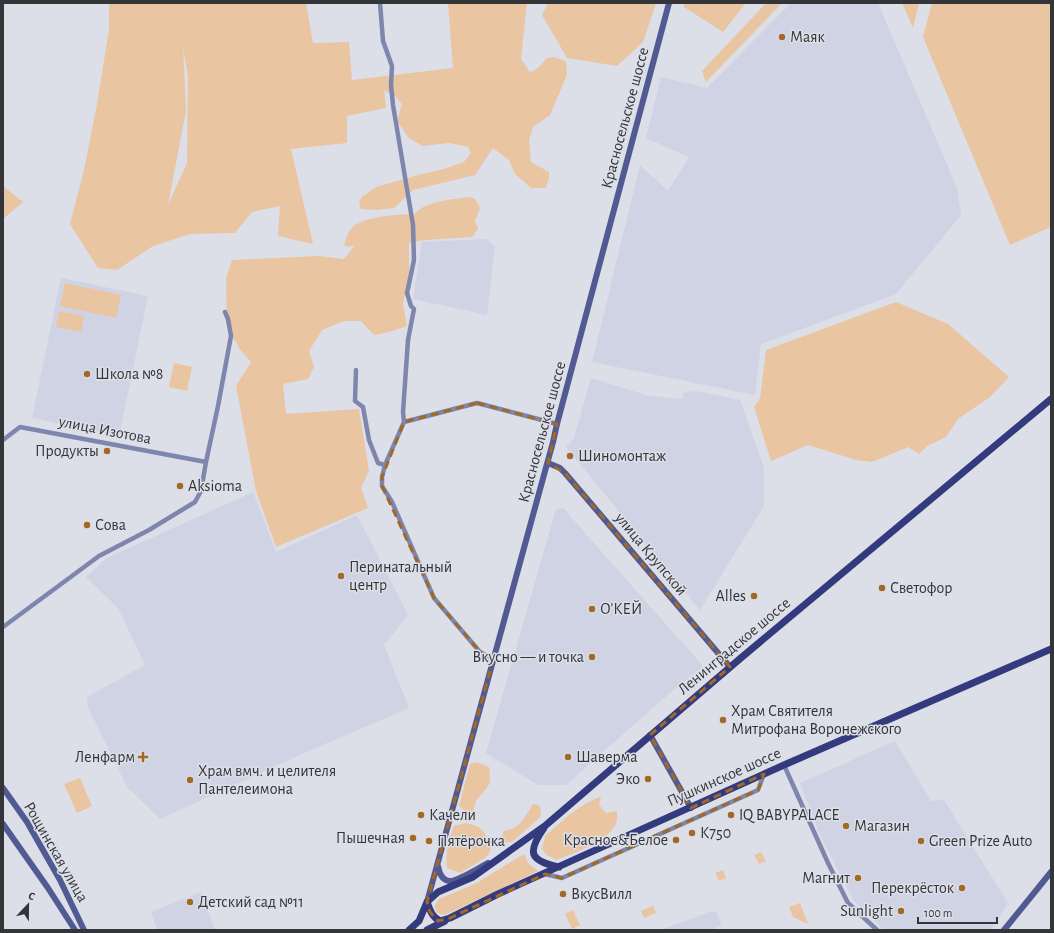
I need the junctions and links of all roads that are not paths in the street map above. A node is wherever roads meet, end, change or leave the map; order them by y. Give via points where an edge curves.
1 (380, 3) edge
2 (669, 3) edge
3 (225, 312) dead end
4 (356, 370) dead end
5 (1051, 399) edge
6 (404, 422) junction
7 (556, 424) junction
8 (3, 440) edge
9 (206, 462) junction
10 (548, 463) junction
11 (385, 465) junction
12 (3, 627) edge
13 (1051, 649) edge
14 (494, 659) junction
15 (730, 667) junction
16 (650, 736) junction
17 (784, 765) junction
18 (764, 774) junction
19 (3, 788) edge
20 (690, 808) junction
21 (3, 824) edge
22 (546, 824) junction
23 (502, 856) junction
24 (438, 866) junction
25 (559, 867) junction
26 (1051, 872) edge
27 (545, 874) junction
28 (60, 880) junction
29 (48, 888) junction
30 (427, 902) junction
31 (452, 918) junction
32 (75, 930) edge
33 (84, 930) edge
34 (409, 930) edge
35 (427, 930) edge
36 (877, 930) edge
37 (1004, 930) edge

1 - 6 street via 383,42 392,66 393,105 413,225 414,260 407,293 414,309 408,340
2 - 7 main road, Красносельское шоссе
3 - 9 street via 231,336
4 - 11 street via 355,401 363,407 369,440 378,463
5 - 15 main road, Ленинградское шоссе
6 - 7 street via 477,403
6 - 11 street
7 - 10 main road, Красносельское шоссе
8 - 9 street, улица Изотова via 20,427
9 - 12 street via 201,491 195,502 99,556
10 - 14 main road, Красносельское шоссе
10 - 15 main road, улица Крупской via 565,473
11 - 14 street via 382,486 392,502 434,598 480,652
13 - 17 main road, Пушкинское шоссе
14 - 24 main road, Красносельское шоссе
15 - 16 main road, Ленинградское шоссе
16 - 20 main road
16 - 22 main road, Ленинградское шоссе
17 - 18 main road, Пушкинское шоссе
17 - 36 street via 848,904
18 - 20 main road, Пушкинское шоссе
18 - 27 street via 758,790 752,793 562,878
19 - 28 main road, Рощинская улица via 27,822
20 - 25 main road, Пушкинское шоссе
21 - 29 main road, Рощинская улица
22 - 23 main road, Ленинградское шоссе
22 - 25 main road via 533,846 533,852 536,859 541,862
23 - 24 main road via 450,881 444,878
23 - 30 main road, Ленинградское шоссе via 473,877 438,892
24 - 30 main road, Красносельское шоссе
25 - 27 main road, Пушкинское шоссе
26 - 37 main road
27 - 31 main road, Пушкинское шоссе via 498,894
28 - 29 main road
28 - 33 main road, Рощинская улица
29 - 32 main road, Рощинская улица
30 - 31 main road via 430,912 436,919 440,921
30 - 34 main road via 419,921
31 - 35 main road, Пушкинское шоссе

